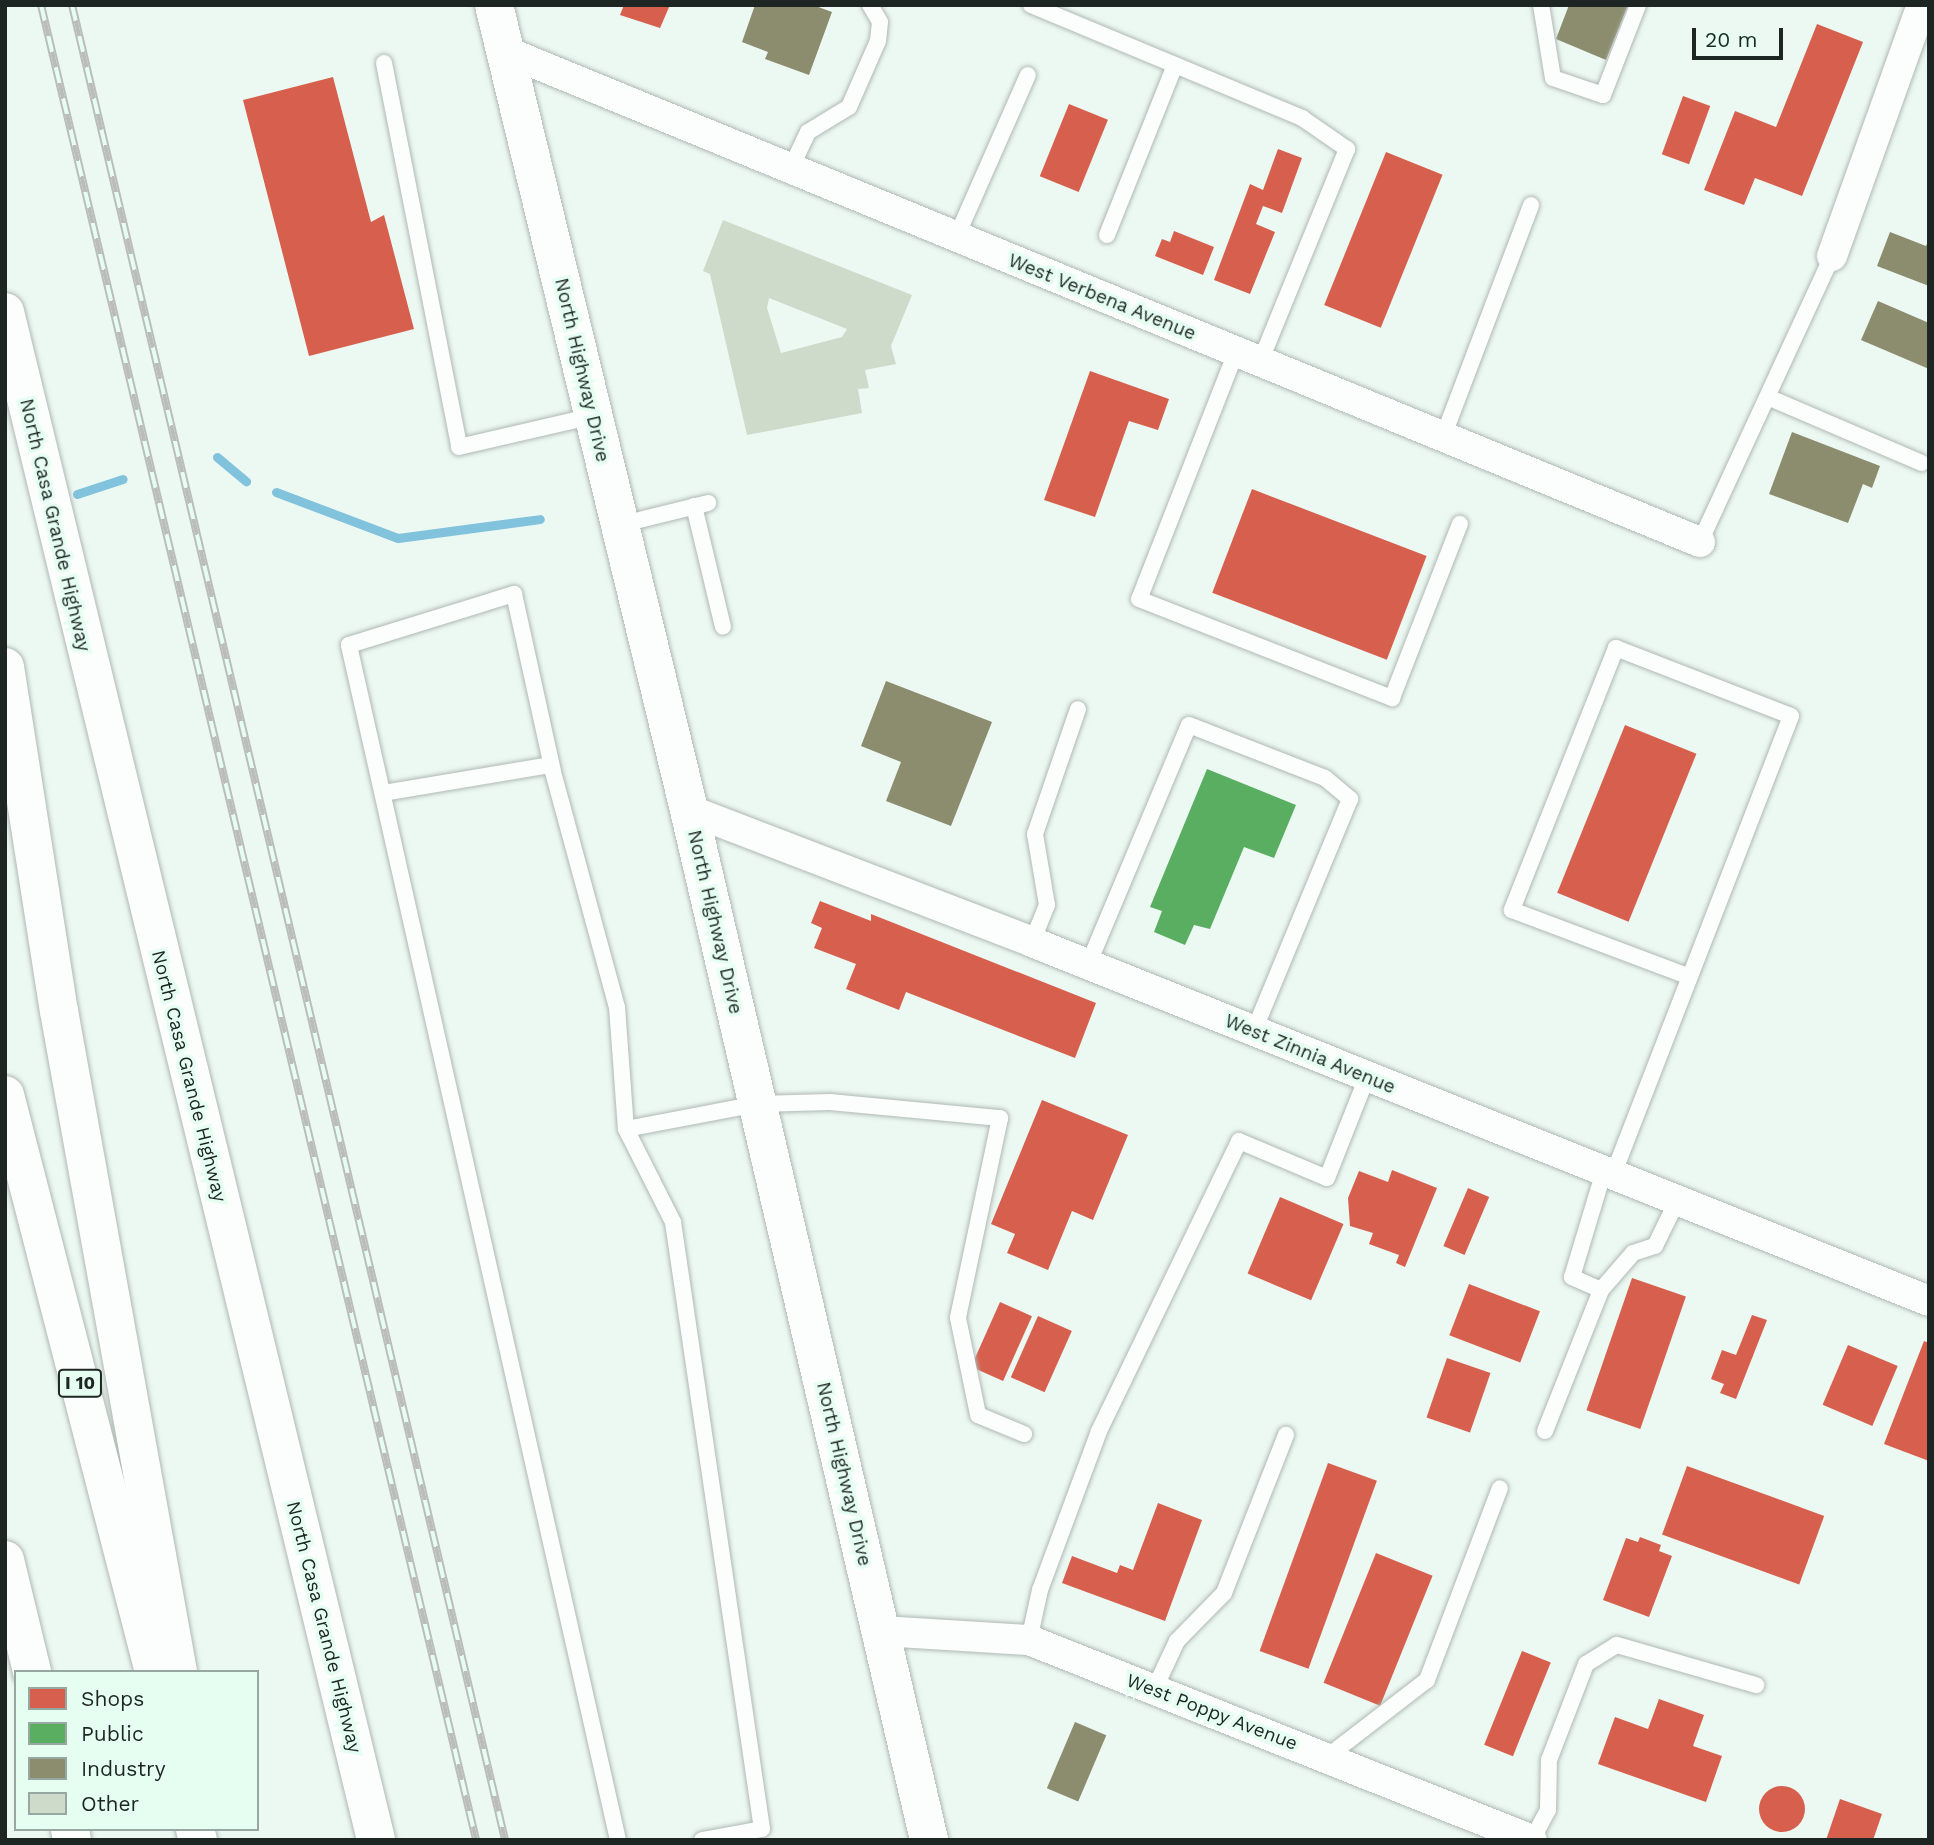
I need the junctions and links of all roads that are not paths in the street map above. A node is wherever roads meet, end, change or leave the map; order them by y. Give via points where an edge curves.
1 (494, 5) edge
2 (870, 5) edge
3 (1031, 5) edge
4 (1542, 5) edge
5 (1638, 5) edge
6 (1922, 5) edge
7 (505, 51) junction
8 (384, 63) dead end
9 (1174, 65) junction
10 (1028, 75) dead end
11 (790, 170) junction
12 (1531, 205) dead end
13 (1107, 235) dead end
14 (956, 238) junction
15 (1832, 256) joint
16 (5, 312) edge
17 (1248, 357) junction
18 (1770, 398) junction
19 (593, 416) junction
20 (1443, 437) junction
21 (1922, 463) dead end
22 (1460, 524) dead end
23 (619, 525) junction
24 (1700, 542) joint
25 (723, 627) dead end
26 (5, 667) edge
27 (1079, 709) dead end
28 (551, 765) junction
29 (383, 793) junction
30 (690, 810) junction
31 (1032, 942) junction
32 (1088, 965) junction
33 (1688, 976) junction
34 (1254, 1031) junction
35 (1367, 1077) junction
36 (5, 1095) edge
37 (757, 1104) junction
38 (626, 1129) junction
39 (1608, 1173) junction
40 (1677, 1201) junction
41 (1601, 1290) junction
42 (1929, 1301) edge
43 (1545, 1431) dead end
44 (1024, 1434) dead end
45 (1286, 1435) dead end
46 (1500, 1488) dead end
47 (5, 1560) edge
48 (881, 1631) junction
49 (1029, 1640) junction
50 (32, 1670) edge
51 (154, 1670) edge
52 (178, 1670) edge
53 (1756, 1685) dead end
54 (1154, 1690) junction
55 (1327, 1757) junction
56 (376, 1840) edge
57 (618, 1840) edge
58 (702, 1840) edge
59 (929, 1840) edge
60 (1532, 1840) edge

1 - 7 main road, North Highway Drive
2 - 11 lane via 880,22 878,41 849,107 808,132
3 - 9 lane
4 - 5 lane via 1553,78 1602,95
6 - 15 street
7 - 11 street, West Verbena Avenue
7 - 19 main road, North Highway Drive
8 - 19 lane via 459,447
9 - 13 lane
9 - 17 lane via 1302,118 1347,149
10 - 14 lane
11 - 14 street, West Verbena Avenue
12 - 20 lane
14 - 17 street, West Verbena Avenue
15 - 18 lane
16 - 56 main road, North Casa Grande Highway
17 - 20 street, West Verbena Avenue
17 - 22 lane via 1139,599 1392,698
18 - 21 lane
18 - 24 lane
19 - 23 main road, North Highway Drive
20 - 24 street, West Verbena Avenue
23 - 25 lane via 701,505
23 - 30 main road, North Highway Drive
26 - 52 main road via 61,1024
27 - 31 lane via 1035,834 1047,905
28 - 29 lane
28 - 29 lane via 514,594 349,645
28 - 38 lane via 617,1007
29 - 57 lane
30 - 31 street, West Zinnia Avenue
30 - 37 main road, North Highway Drive
31 - 32 street, West Zinnia Avenue
32 - 34 street, West Zinnia Avenue
32 - 34 lane via 1189,725 1325,778 1350,799
33 - 33 lane via 1791,716 1616,648 1512,910
33 - 39 lane
34 - 35 street, West Zinnia Avenue
35 - 39 street, West Zinnia Avenue
35 - 49 lane via 1327,1178 1239,1141 1099,1431 1040,1590
36 - 51 main road, I 10
37 - 38 lane
37 - 44 lane via 830,1102 1000,1118 958,1318 978,1415
37 - 48 main road, North Highway Drive
38 - 58 lane via 673,1222 762,1829
39 - 40 street, West Zinnia Avenue
39 - 41 lane via 1572,1277
40 - 41 lane via 1655,1246 1633,1253
40 - 42 street, West Zinnia Avenue
41 - 43 lane
45 - 54 lane via 1224,1593 1177,1641
46 - 55 lane via 1427,1680
47 - 50 main road
48 - 49 street, West Poppy Avenue
48 - 59 main road, North Highway Drive
49 - 54 street, West Poppy Avenue
53 - 60 lane via 1618,1645 1586,1664 1549,1760 1548,1810
54 - 55 street, West Poppy Avenue
55 - 60 street, West Poppy Avenue

